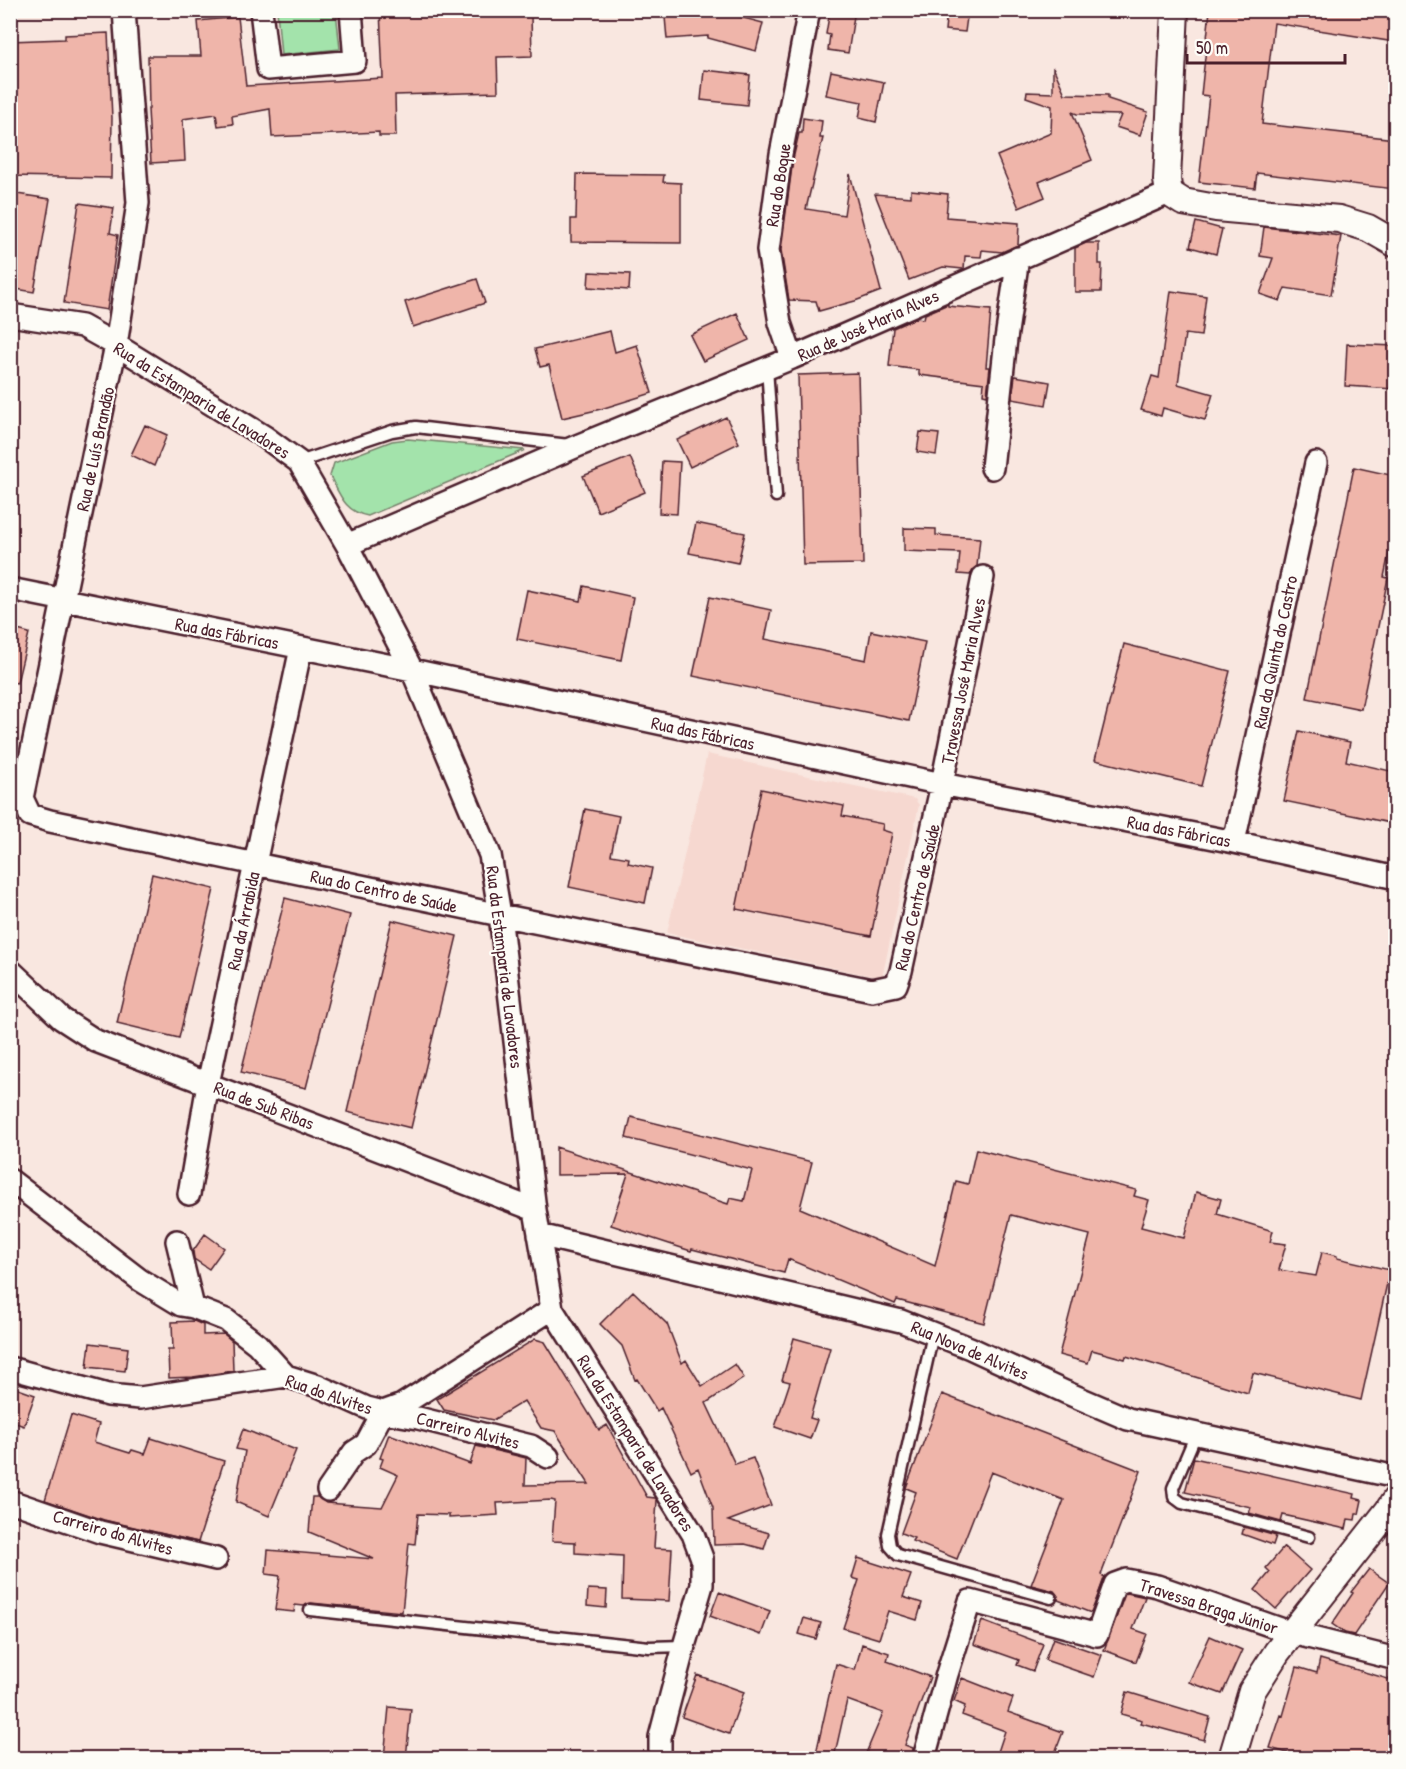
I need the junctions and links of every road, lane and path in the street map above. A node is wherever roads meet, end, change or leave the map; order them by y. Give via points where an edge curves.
1 (124, 10) edge
2 (261, 10) edge
3 (351, 10) edge
4 (809, 10) edge
5 (1175, 10) edge
6 (1169, 193) junction
7 (1395, 244) edge
8 (1018, 258) junction
9 (10, 315) edge
10 (117, 345) junction
11 (792, 358) junction
12 (767, 368) junction
13 (577, 446) junction
14 (299, 462) junction
15 (1316, 463) dead end
16 (992, 468) dead end
17 (776, 495) dead end
18 (347, 545) junction
19 (983, 577) dead end
20 (10, 589) edge
21 (64, 600) junction
22 (301, 648) junction
23 (412, 670) junction
24 (942, 784) junction
25 (1234, 842) junction
26 (256, 864) junction
27 (1395, 878) edge
28 (500, 915) junction
29 (10, 970) edge
30 (208, 1084) junction
31 (10, 1180) edge
32 (189, 1194) dead end
33 (535, 1210) junction
34 (540, 1235) junction
35 (177, 1241) dead end
36 (193, 1307) junction
37 (552, 1309) junction
38 (933, 1334) junction
39 (10, 1368) edge
40 (286, 1376) junction
41 (383, 1412) junction
42 (1196, 1434) junction
43 (548, 1457) dead end
44 (1395, 1478) edge
45 (328, 1490) dead end
46 (1395, 1498) edge
47 (10, 1501) edge
48 (1309, 1537) dead end
49 (216, 1559) dead end
50 (1051, 1598) dead end
51 (310, 1610) dead end
52 (1292, 1633) junction
53 (684, 1646) junction
54 (1395, 1659) edge
55 (660, 1758) edge
56 (924, 1758) edge
57 (1232, 1758) edge

1 - 10 street, Rua de Luís Brandão via 138,203
2 - 3 street via 268,69 355,61
4 - 11 street, Rua do Boque via 781,154 768,250 780,323
5 - 6 street
6 - 7 street via 1183,202 1216,208 1339,219 1368,228
6 - 8 street, Rua de José Maria Alves
8 - 11 street, Rua de José Maria Alves
8 - 16 street
9 - 10 street, Rua da Estamparia de Lavadores via 82,326
10 - 14 street, Rua da Estamparia de Lavadores
10 - 21 street, Rua de Luís Brandão
11 - 12 street, Rua de José Maria Alves
12 - 13 street, Rua de José Maria Alves
12 - 17 lane
13 - 14 lane via 416,427 392,431
13 - 18 street, Rua de José Maria Alves
14 - 18 street, Rua da Estamparia de Lavadores
15 - 25 street, Rua da Quinta do Castro
18 - 23 street, Rua da Estamparia de Lavadores
19 - 24 street, Travessa José Maria Alves
20 - 21 street, Rua das Fábricas
21 - 22 street, Rua das Fábricas
21 - 26 street, Rua do Centro de Saúde via 22,798 30,815
22 - 23 street, Rua das Fábricas
22 - 26 street, Rua da Árrabida
23 - 24 street, Rua das Fábricas
23 - 28 street, Rua da Estamparia de Lavadores via 490,855
24 - 25 street, Rua das Fábricas
24 - 28 street, Rua do Centro de Saúde via 896,985 872,990
25 - 27 street, Rua das Fábricas
26 - 28 street, Rua do Centro de Saúde
26 - 30 street, Rua da Árrabida
28 - 33 street, Rua da Estamparia de Lavadores
29 - 30 street, Rua de Sub Ribas via 62,1019 96,1041
30 - 32 street, Rua da Árrabida
30 - 33 street, Rua de Sub Ribas
31 - 36 street via 140,1280 181,1305
33 - 34 street, Rua da Estamparia de Lavadores
34 - 37 street, Rua da Estamparia de Lavadores
34 - 38 street, Rua Nova de Alvites via 901,1321
35 - 36 street
36 - 40 street via 226,1320 257,1344
37 - 41 street, Rua do Alvites via 402,1405
37 - 53 street, Rua da Estamparia de Lavadores via 693,1534 702,1558 702,1585
38 - 42 street, Rua Nova de Alvites via 1128,1419
38 - 50 lane via 888,1534 890,1546 898,1554
39 - 40 street, Rua do Alvites via 108,1395 140,1398
40 - 41 street, Rua do Alvites
41 - 43 street, Carreiro Alvites via 531,1446
41 - 45 street via 366,1443 354,1452
42 - 44 street, Rua Nova de Alvites
42 - 48 lane via 1173,1488 1174,1497 1182,1503
46 - 52 street
47 - 49 street, Carreiro do Alvites via 100,1532
51 - 53 lane via 649,1647
52 - 54 street
52 - 56 street, Travessa Braga Júnior via 1158,1586 1126,1580 1115,1584 1097,1635 970,1601
52 - 57 street via 1252,1691
53 - 55 street, Rua da Estamparia de Lavadores via 660,1737

